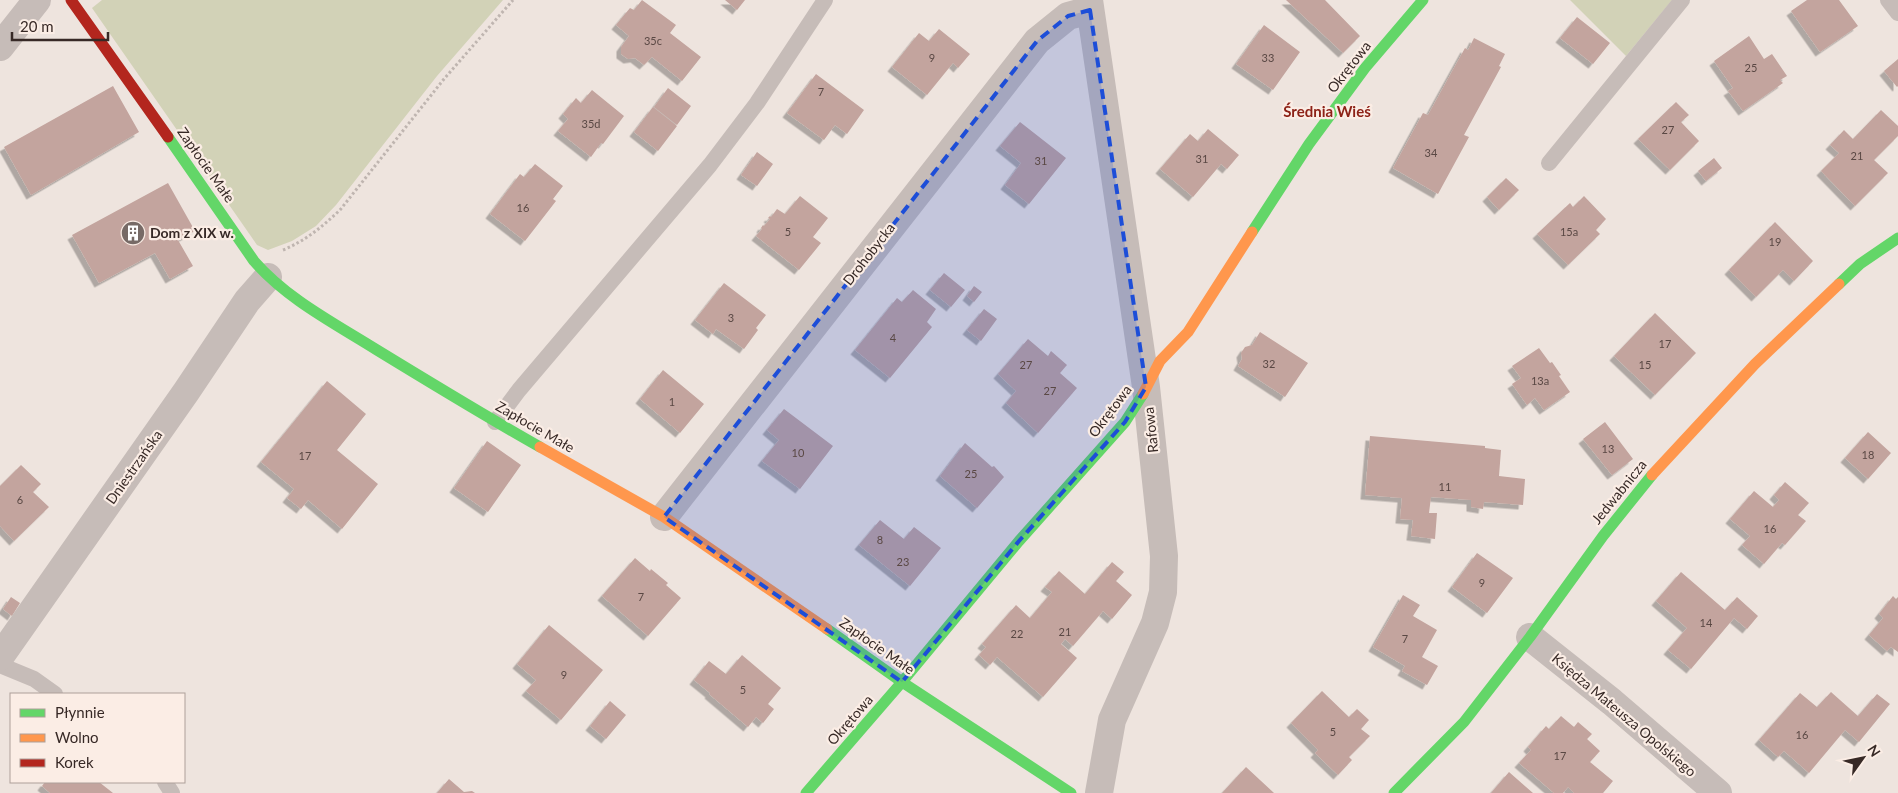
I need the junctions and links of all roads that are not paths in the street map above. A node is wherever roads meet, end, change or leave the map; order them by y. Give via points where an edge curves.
1 (37, 0) edge
2 (71, 0) edge
3 (825, 0) edge
4 (1423, 0) edge
5 (1682, 0) edge
6 (1888, 0) edge
7 (1090, 5) edge
8 (1898, 13) edge
9 (0, 48) edge
10 (1549, 163) dead end
11 (1898, 238) edge
12 (261, 269) junction
13 (1146, 387) junction
14 (496, 422) junction
15 (664, 517) junction
16 (1530, 637) junction
17 (0, 656) edge
18 (0, 665) edge
19 (902, 682) junction
20 (54, 693) edge
21 (806, 793) edge
22 (1071, 793) edge
23 (1099, 793) edge
24 (1394, 793) edge
25 (1718, 793) edge

1 - 9 street
2 - 12 street, Zapłocie Małe
3 - 14 lane via 725,146 519,390
4 - 13 street, Okrętowa via 1365,68 1309,144 1188,332 1160,361
5 - 10 lane
6 - 8 lane
7 - 13 street, Rafowa
7 - 15 street, Drohobycka via 1068,16 1038,41
11 - 16 street, Jedwabnicza via 1860,264 1755,364 1661,464
12 - 14 street, Zapłocie Małe via 309,308
12 - 17 street, Dniestrzańska via 247,301
13 - 19 street, Okrętowa via 1125,422 1019,541
13 - 23 street, Rafowa via 1164,556 1162,592 1155,623 1112,720
14 - 15 street, Zapłocie Małe
15 - 19 street, Zapłocie Małe
16 - 24 street, Jedwabnicza via 1464,722
16 - 25 street, Księdza Mateusza Opolskiego
18 - 20 lane via 34,679
19 - 21 street, Okrętowa
19 - 22 street, Zapłocie Małe

